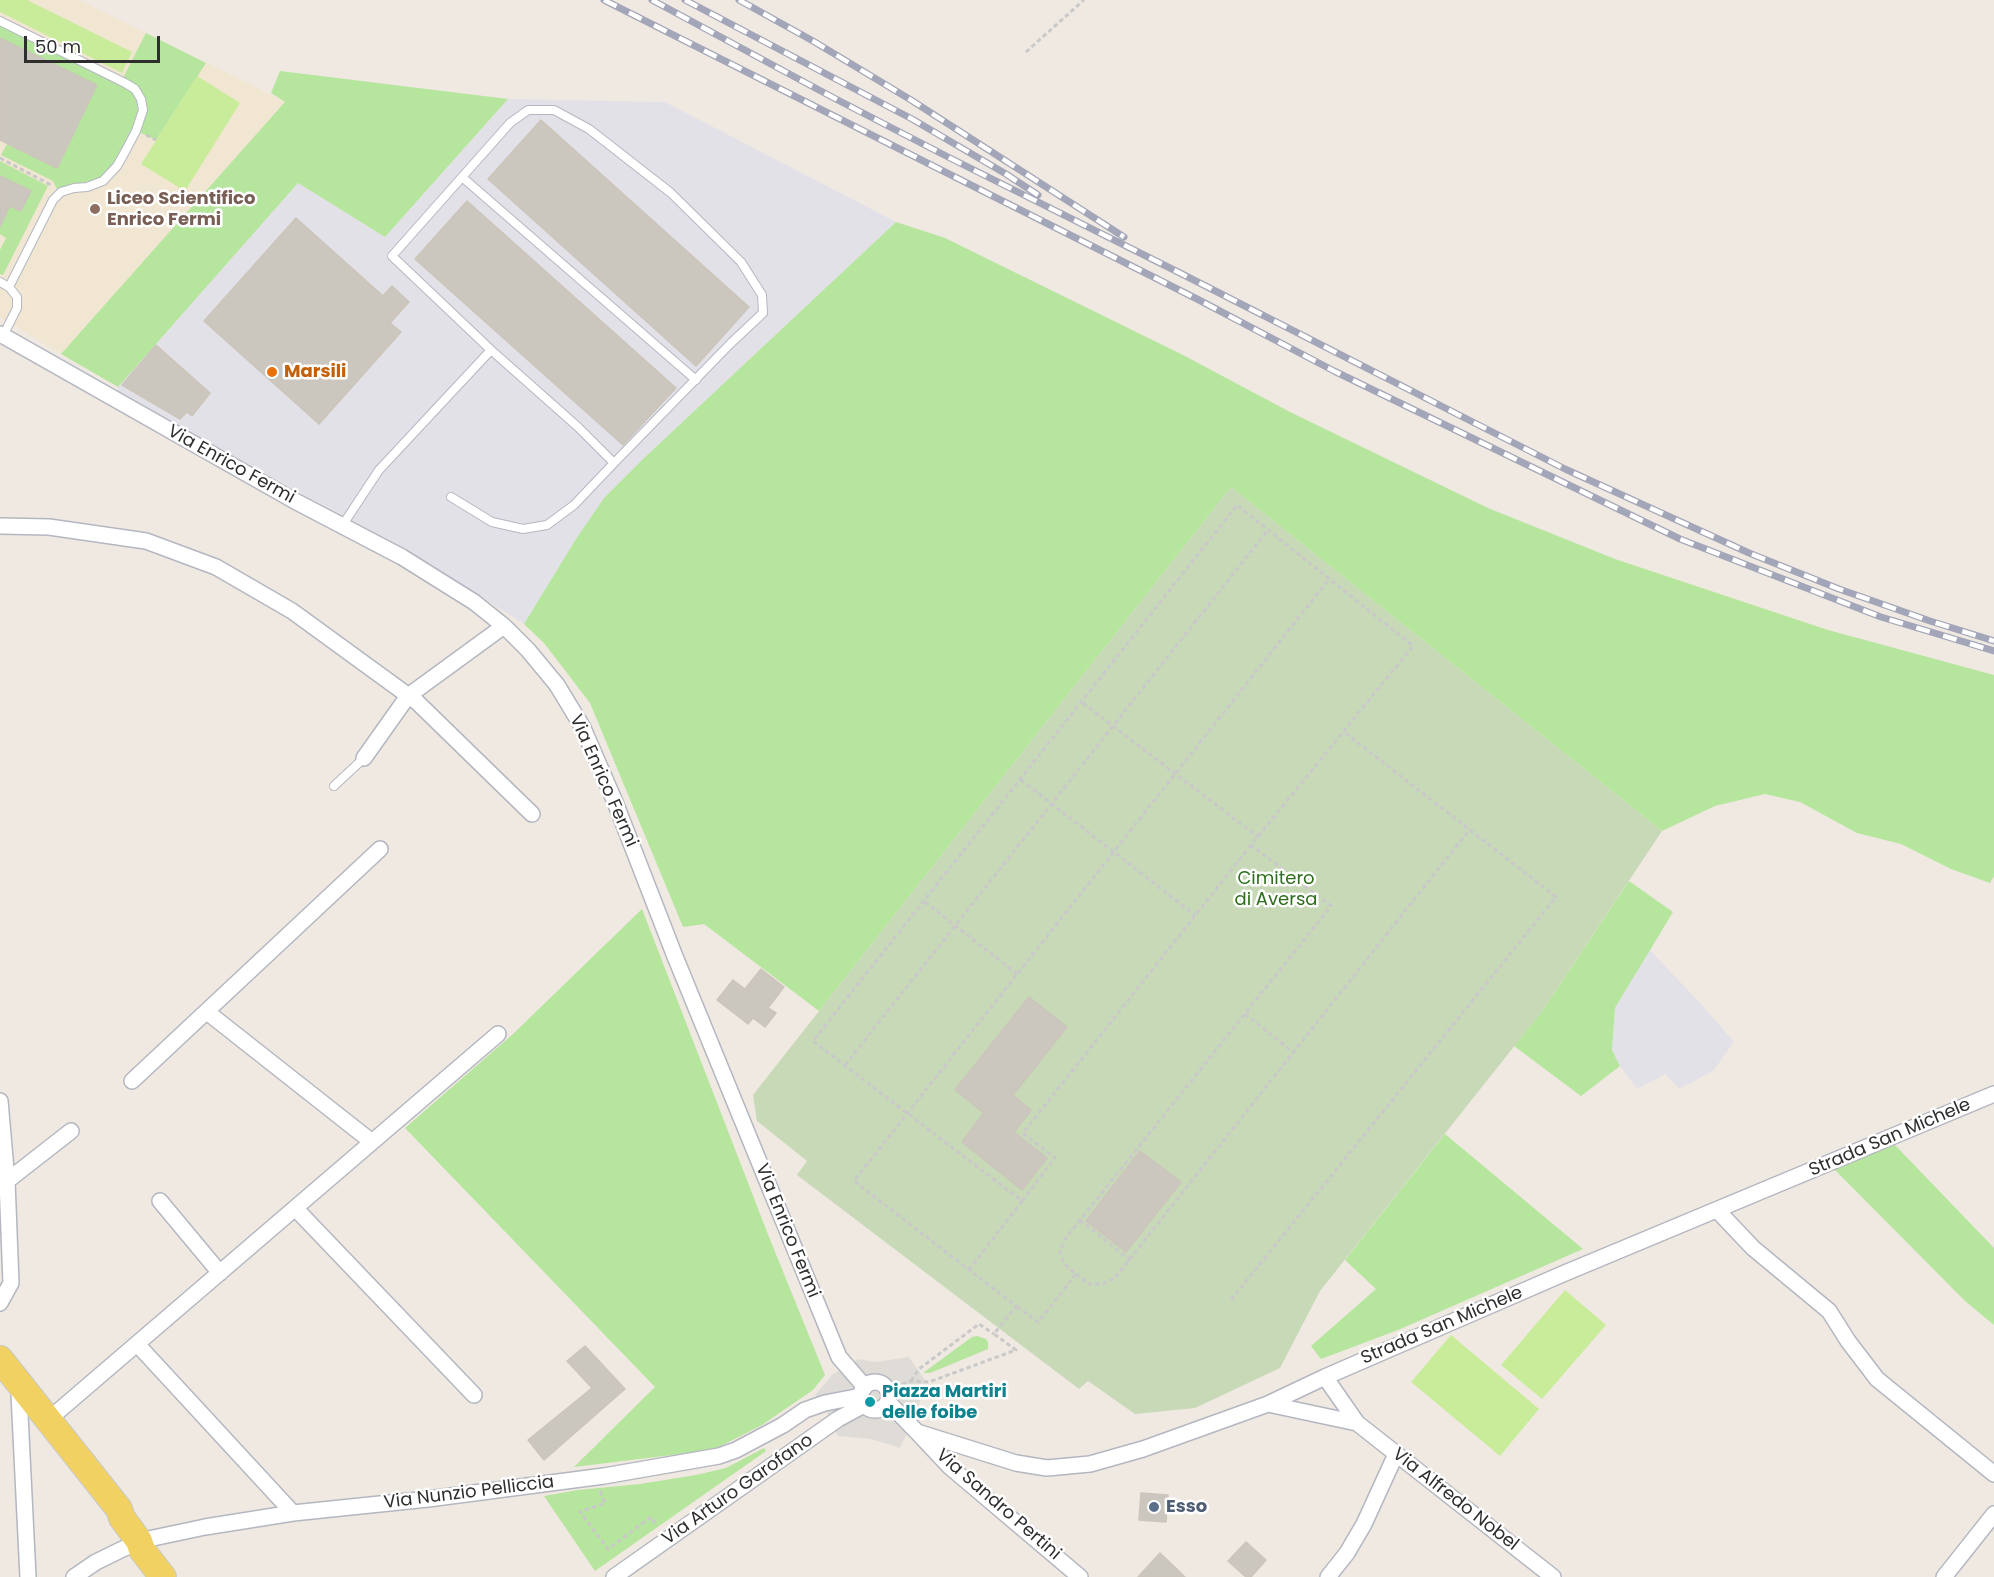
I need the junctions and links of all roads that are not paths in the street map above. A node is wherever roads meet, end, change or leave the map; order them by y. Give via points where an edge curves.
1 (0, 21) edge
2 (462, 177) junction
3 (0, 282) edge
4 (9, 287) junction
5 (2, 335) edge
6 (491, 350) junction
7 (696, 380) junction
8 (614, 463) junction
9 (451, 497) dead end
10 (342, 525) junction
11 (0, 526) edge
12 (504, 626) junction
13 (408, 696) junction
14 (364, 758) joint
15 (334, 786) dead end
16 (532, 814) dead end
17 (380, 849) dead end
18 (207, 1012) junction
19 (498, 1034) dead end
20 (132, 1081) dead end
21 (1994, 1094) edge
22 (0, 1101) edge
23 (71, 1131) dead end
24 (372, 1142) junction
25 (7, 1181) junction
26 (160, 1201) dead end
27 (295, 1208) junction
28 (1717, 1210) junction
29 (220, 1273) junction
30 (0, 1303) edge
31 (137, 1344) junction
32 (0, 1359) edge
33 (0, 1370) edge
34 (1325, 1377) junction
35 (19, 1394) junction
36 (474, 1395) dead end
37 (863, 1396) junction
38 (888, 1396) junction
39 (1268, 1404) junction
40 (48, 1420) junction
41 (1358, 1423) junction
42 (917, 1432) junction
43 (1396, 1454) junction
44 (1994, 1474) edge
45 (293, 1514) junction
46 (1994, 1514) edge
47 (122, 1518) junction
48 (139, 1541) junction
49 (28, 1577) edge
50 (74, 1577) edge
51 (164, 1577) edge
52 (173, 1577) edge
53 (614, 1577) edge
54 (1080, 1577) edge
55 (1328, 1577) edge
56 (1553, 1577) edge
57 (1944, 1577) edge

1 - 4 lane via 116,77 135,89 142,110 136,131 117,166 103,181 60,192 52,200
2 - 6 lane via 393,256
2 - 7 lane
2 - 7 lane via 510,123 528,110 554,110 589,129 671,193 741,262 762,295 763,313
3 - 4 lane
4 - 5 lane via 16,297 17,309
5 - 10 street, Via Enrico Fermi
6 - 8 lane
6 - 10 lane via 379,470
7 - 8 lane
8 - 9 lane via 574,505 547,525 524,530 492,522
10 - 12 street, Via Enrico Fermi via 402,557 474,602
11 - 13 street via 49,527 146,541 216,567 292,611
12 - 13 street
12 - 37 street, Via Enrico Fermi via 557,685 583,728 839,1357
13 - 14 street
13 - 16 street
14 - 15 lane
17 - 18 street
18 - 20 street
18 - 24 street
19 - 24 street
21 - 28 street, Strada San Michele
22 - 25 street
23 - 25 street
24 - 27 street
25 - 30 street via 11,1283
26 - 29 street
27 - 29 street
27 - 36 street
28 - 34 street, Strada San Michele
28 - 44 street via 1753,1248 1829,1311 1877,1379
29 - 31 street
31 - 40 street
31 - 45 street
32 - 40 main road
33 - 35 main road
34 - 39 street, Strada San Michele
34 - 41 street, Via Alfredo Nobel
35 - 47 main road
35 - 49 street
37 - 38 street via 874,1410 882,1408
37 - 38 street via 870,1383 877,1382
37 - 45 street, Via Nunzio Pelliccia via 805,1410 719,1456 604,1476
37 - 53 street, Via Arturo Garofano via 838,1419
38 - 42 street, Strada San Michele
39 - 41 street, Via Alfredo Nobel
39 - 42 street, Strada San Michele via 1143,1449 1089,1464 1047,1468 1016,1463
40 - 47 main road via 119,1509
41 - 43 street, Via Alfredo Nobel
42 - 54 street, Via Sandro Pertini via 950,1467
43 - 55 street via 1364,1524
43 - 56 street, Via Alfredo Nobel
45 - 48 street, Via Nunzio Pelliccia
46 - 57 street
47 - 48 main road
48 - 50 street, Via Nunzio Pelliccia
48 - 51 main road
48 - 52 main road via 147,1545

